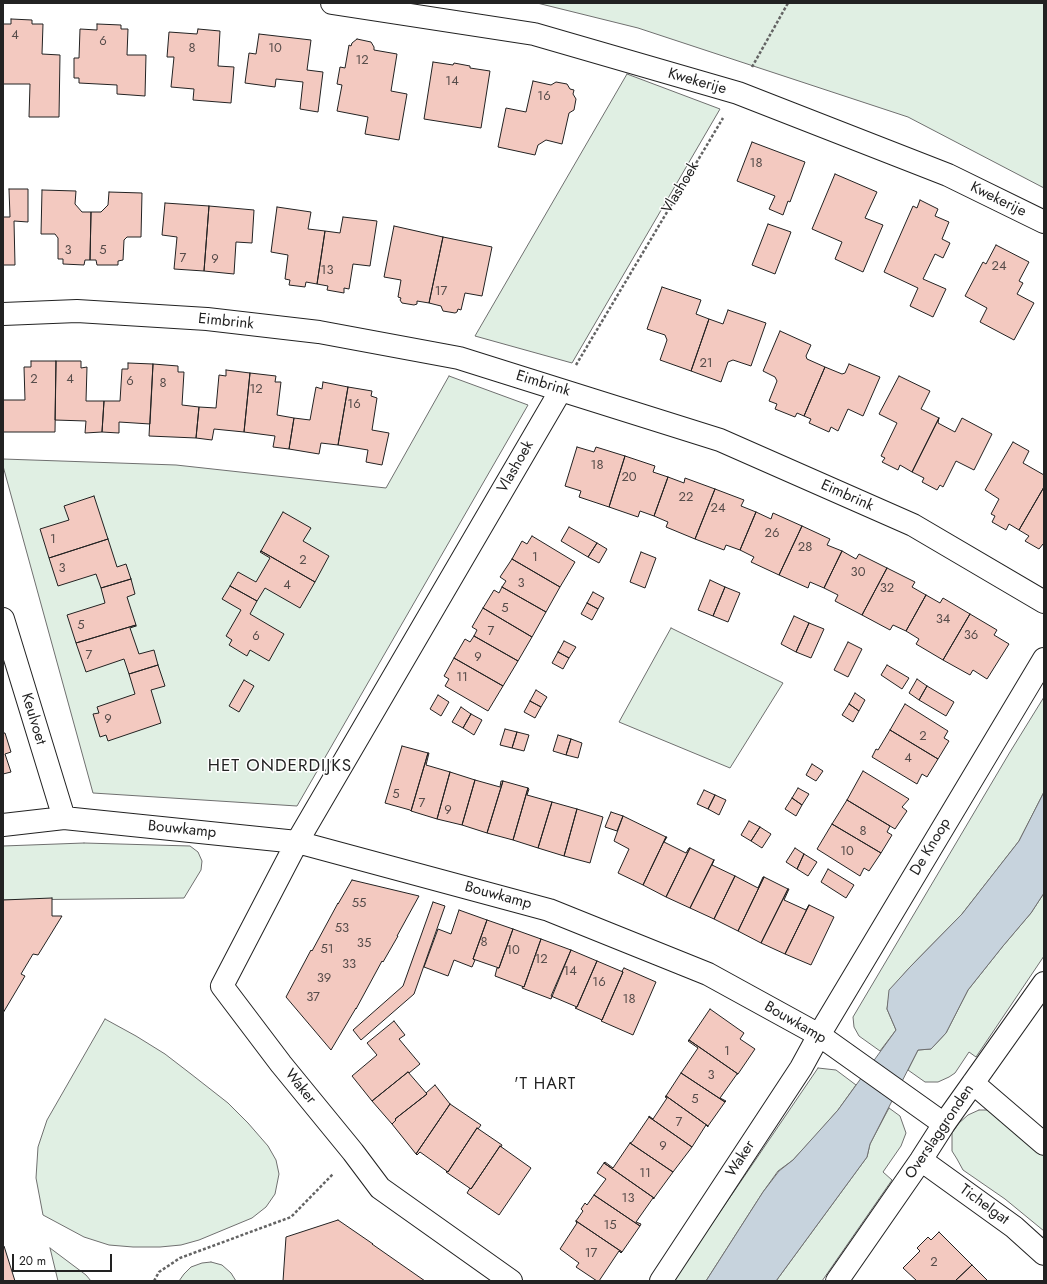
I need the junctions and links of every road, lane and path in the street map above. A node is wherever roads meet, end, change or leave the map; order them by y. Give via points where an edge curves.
1 (332, 3) edge
2 (788, 3) edge
3 (738, 94) junction
4 (1044, 222) edge
5 (3, 314) edge
6 (561, 390) junction
7 (1044, 602) edge
8 (3, 619) edge
9 (1044, 659) edge
10 (64, 818) junction
11 (3, 825) edge
12 (297, 842) junction
13 (1044, 984) edge
14 (819, 1035) junction
15 (973, 1083) junction
16 (944, 1124) junction
17 (1044, 1144) edge
18 (353, 1152) junction
19 (921, 1160) junction
20 (1044, 1254) edge
21 (154, 1281) edge
22 (511, 1281) edge
23 (661, 1281) edge
24 (836, 1281) edge

1 - 3 street, Kwekerije via 534,34
2 - 3 path, Vlashoek
3 - 4 street, Kwekerije via 948,175
3 - 6 path, Vlashoek
5 - 6 street, Eimbrink via 77,311 207,319 319,332 459,358
6 - 7 street, Eimbrink via 720,440 748,452 913,525
6 - 12 street, Vlashoek
8 - 10 street, Keulvoet
9 - 14 street, De Knoop
10 - 11 street, Bouwkamp
10 - 12 street, Bouwkamp
12 - 14 street, Bouwkamp via 549,910 708,974
12 - 18 street, Waker via 222,986 281,1064
13 - 15 street, Overslaggronden
14 - 16 street, Bouwkamp
14 - 23 street, Waker via 801,1068
15 - 16 street, Overslaggronden
15 - 17 street
16 - 19 street, Overslaggronden
18 - 21 path via 291,1217 180,1258 159,1272
18 - 22 street, Waker via 380,1188
19 - 20 street, Tichelgat via 1014,1227
19 - 24 street, Overslaggronden

